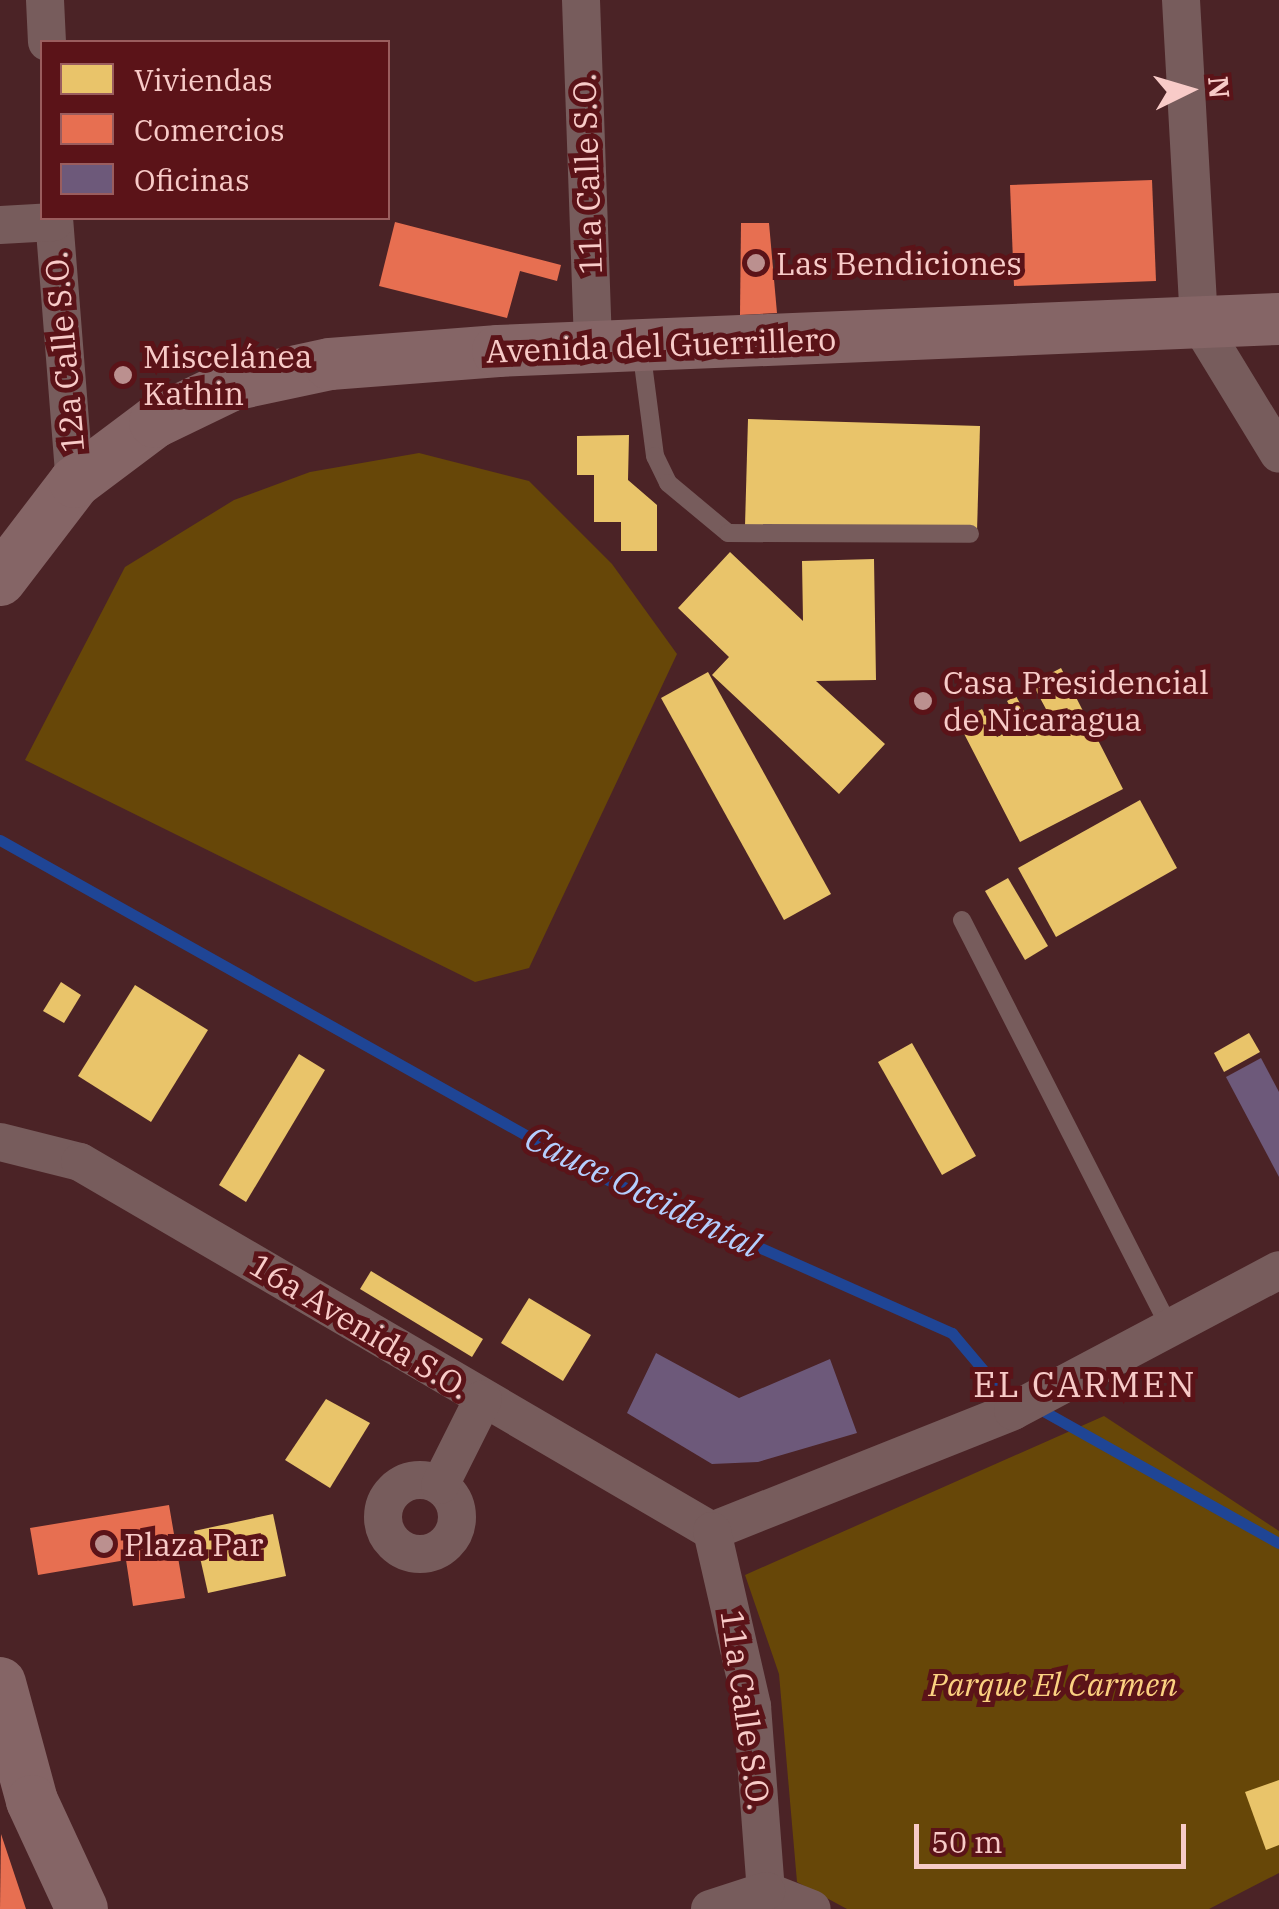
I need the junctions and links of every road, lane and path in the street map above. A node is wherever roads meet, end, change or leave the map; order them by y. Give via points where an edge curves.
1 (45, 0) edge
2 (581, 0) edge
3 (1181, 0) edge
4 (47, 40) edge
5 (54, 220) edge
6 (0, 225) edge
7 (1279, 320) edge
8 (1199, 323) junction
9 (617, 348) junction
10 (1279, 454) edge
11 (75, 482) junction
12 (970, 534) dead end
13 (0, 580) edge
14 (962, 920) dead end
15 (0, 1142) edge
16 (1279, 1270) edge
17 (1169, 1327) junction
18 (482, 1400) junction
19 (440, 1485) dead end
20 (712, 1531) junction
21 (0, 1683) edge
22 (766, 1891) junction
23 (82, 1909) edge
24 (710, 1909) edge
25 (812, 1909) edge

1 - 4 street
2 - 9 street, 11a Calle S.O.
3 - 8 street
5 - 6 street
5 - 11 street, 12a Calle S.O.
7 - 8 street, Avenida del Guerrillero
8 - 9 street, Avenida del Guerrillero
8 - 10 street
9 - 11 street, Avenida del Guerrillero via 330,364 232,385 155,422
9 - 12 lane via 668,483 728,533
11 - 13 street, 12a Calle S.O.
14 - 17 lane
15 - 18 street, 16a Avenida S.O. via 80,1162
16 - 17 street
17 - 20 street via 1013,1411
18 - 19 street
18 - 20 street, 16a Avenida S.O.
20 - 22 street, 11a Calle S.O. via 750,1690
21 - 23 street via 32,1801
22 - 24 street
22 - 25 street

